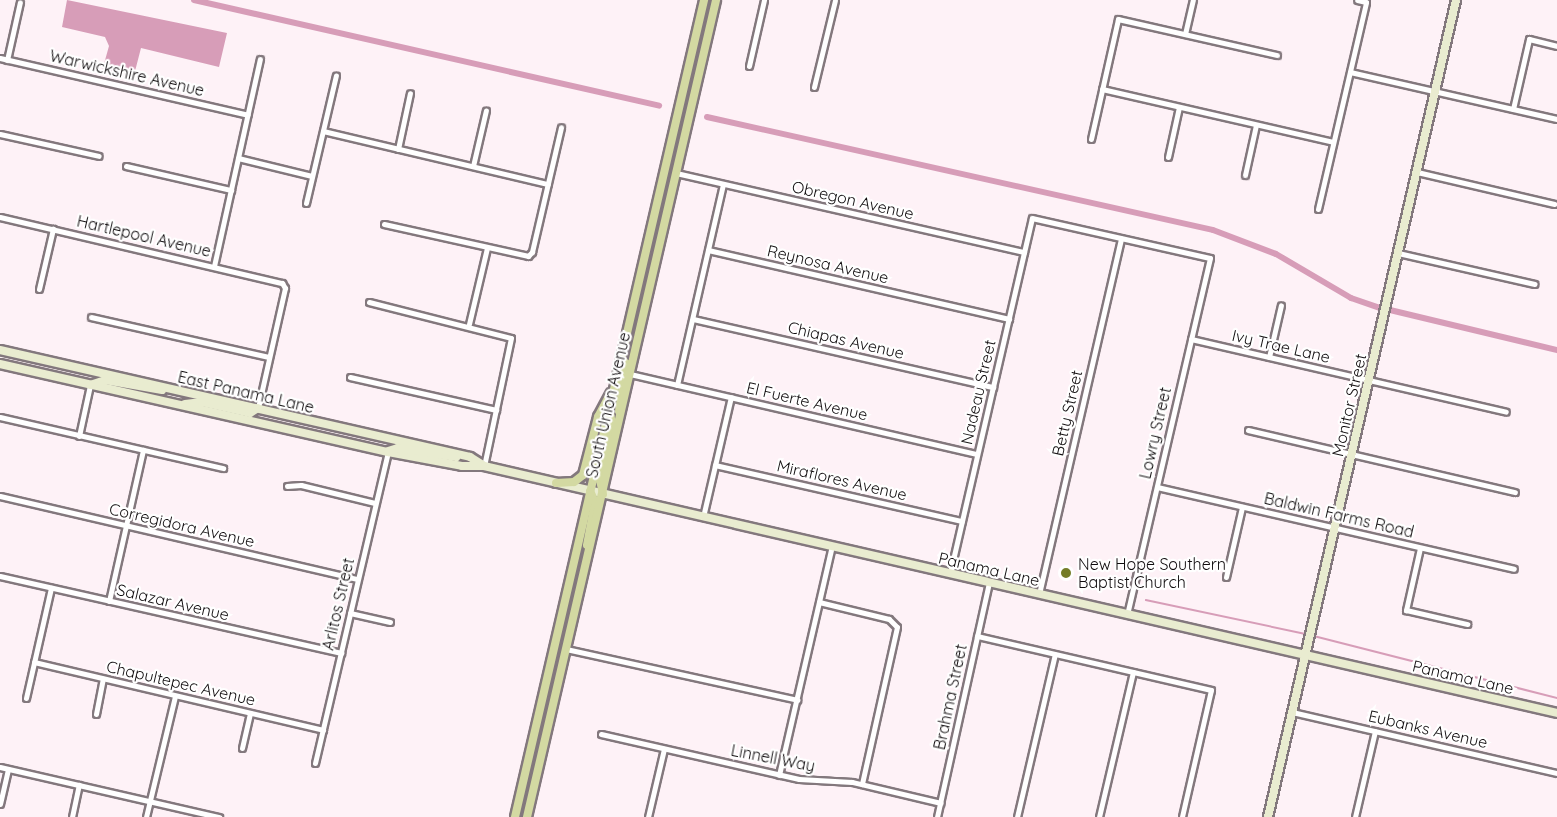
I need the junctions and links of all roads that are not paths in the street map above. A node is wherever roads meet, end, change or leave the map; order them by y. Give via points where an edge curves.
1 (704, 0) edge
2 (716, 0) edge
3 (764, 0) edge
4 (835, 0) edge
5 (1193, 0) edge
6 (1358, 0) edge
7 (1456, 0) edge
8 (20, 2) dead end
9 (1185, 34) junction
10 (1557, 46) edge
11 (1277, 55) dead end
12 (0, 58) edge
13 (260, 59) dead end
14 (7, 60) junction
15 (749, 66) dead end
16 (1350, 72) junction
17 (336, 75) dead end
18 (814, 87) dead end
19 (1102, 89) junction
20 (1435, 92) junction
21 (410, 93) dead end
22 (1179, 107) junction
23 (486, 110) dead end
24 (1513, 110) junction
25 (248, 115) junction
26 (1557, 119) edge
27 (1256, 125) junction
28 (561, 128) dead end
29 (323, 131) junction
30 (0, 134) edge
31 (1091, 139) dead end
32 (1334, 142) junction
33 (398, 149) junction
34 (99, 156) dead end
35 (1168, 157) dead end
36 (238, 158) junction
37 (126, 166) dead end
38 (473, 166) junction
39 (1417, 172) junction
40 (676, 173) junction
41 (1245, 175) dead end
42 (312, 176) junction
43 (548, 184) junction
44 (723, 184) junction
45 (231, 190) junction
46 (306, 203) dead end
47 (1554, 204) dead end
48 (1318, 209) dead end
49 (0, 217) edge
50 (384, 224) dead end
51 (53, 229) junction
52 (1121, 238) junction
53 (487, 248) junction
54 (708, 250) junction
55 (1024, 252) junction
56 (1398, 253) junction
57 (214, 266) junction
58 (1535, 284) dead end
59 (39, 289) dead end
60 (369, 302) dead end
61 (1281, 305) dead end
62 (91, 317) dead end
63 (693, 319) junction
64 (1008, 320) junction
65 (469, 324) junction
66 (1191, 339) junction
67 (0, 350) edge
68 (269, 357) junction
69 (1269, 357) junction
70 (621, 358) junction
71 (0, 364) edge
72 (630, 374) junction
73 (350, 377) dead end
74 (1369, 381) junction
75 (90, 385) junction
76 (677, 385) junction
77 (993, 387) junction
78 (614, 388) junction
79 (173, 389) junction
80 (731, 398) junction
81 (180, 405) junction
82 (258, 408) junction
83 (609, 409) junction
84 (496, 410) junction
85 (1506, 412) dead end
86 (0, 417) edge
87 (620, 420) junction
88 (1248, 430) dead end
89 (79, 436) junction
90 (143, 450) junction
91 (388, 452) junction
92 (977, 454) junction
93 (1352, 454) junction
94 (466, 456) junction
95 (715, 465) junction
96 (484, 466) junction
97 (223, 468) dead end
98 (556, 483) junction
99 (287, 486) dead end
100 (1157, 487) junction
101 (590, 491) junction
102 (1515, 492) dead end
103 (603, 494) junction
104 (0, 496) edge
105 (375, 503) junction
106 (1242, 507) junction
107 (703, 517) junction
108 (962, 521) junction
109 (126, 526) junction
110 (1335, 528) junction
111 (832, 546) junction
112 (1420, 548) junction
113 (588, 560) junction
114 (1514, 569) dead end
115 (950, 573) junction
116 (0, 576) edge
117 (1226, 577) dead end
118 (358, 579) junction
119 (989, 582) junction
120 (51, 588) junction
121 (1039, 594) junction
122 (109, 601) junction
123 (819, 602) junction
124 (350, 613) junction
125 (1127, 614) junction
126 (390, 622) dead end
127 (1467, 624) dead end
128 (977, 636) junction
129 (566, 649) junction
130 (341, 653) junction
131 (1055, 654) junction
132 (1306, 655) junction
133 (34, 662) junction
134 (1133, 672) junction
135 (104, 679) junction
136 (175, 696) junction
137 (26, 698) dead end
138 (796, 700) junction
139 (1292, 712) junction
140 (1557, 712) edge
141 (250, 713) junction
142 (96, 714) dead end
143 (323, 730) junction
144 (1374, 731) junction
145 (601, 734) dead end
146 (242, 748) dead end
147 (664, 749) junction
148 (315, 764) dead end
149 (0, 767) edge
150 (8, 769) junction
151 (1557, 773) edge
152 (779, 775) junction
153 (862, 784) junction
154 (79, 785) junction
155 (520, 797) junction
156 (150, 801) junction
157 (941, 803) junction
158 (0, 804) edge
159 (72, 817) edge
160 (146, 817) edge
161 (219, 817) edge
162 (515, 817) edge
163 (520, 817) edge
164 (527, 817) edge
165 (648, 817) edge
166 (937, 817) edge
167 (1017, 817) edge
168 (1099, 817) edge
169 (1182, 817) edge
170 (1268, 817) edge
171 (1356, 817) edge

1 - 70 main road, South Union Avenue
2 - 40 main road, South Union Avenue
3 - 15 street
4 - 18 street
5 - 9 street
6 - 16 street via 1366,2
7 - 20 main road, Monitor Street
8 - 14 street
9 - 11 street
9 - 19 street via 1118,19
10 - 24 street via 1529,39
12 - 14 street, Warwickshire Avenue
13 - 25 street
14 - 25 street, Warwickshire Avenue
16 - 20 street
16 - 32 street
17 - 29 street
19 - 22 street
19 - 31 street
20 - 24 street
20 - 39 main road, Monitor Street
21 - 33 street
22 - 27 street
22 - 35 street
23 - 38 street
24 - 26 street
25 - 36 street
27 - 32 street
27 - 41 street
28 - 43 street
29 - 33 street
29 - 42 street
30 - 34 street
32 - 48 street
33 - 38 street
36 - 42 street
36 - 45 street
37 - 45 street
38 - 43 street
39 - 47 street
39 - 56 main road, Monitor Street
40 - 44 street, Obregon Avenue
40 - 72 main road, South Union Avenue
42 - 46 street
43 - 53 street via 528,256
44 - 54 street
44 - 55 street, Obregon Avenue
45 - 57 street
49 - 51 street, Hartlepool Avenue
50 - 53 street
51 - 57 street, Hartlepool Avenue
51 - 59 street
52 - 55 street, Nadeau Street via 1032,218
52 - 66 street, Lowry Street via 1210,258
52 - 121 street, Betty Street
53 - 65 street
54 - 63 street
54 - 64 street, Reynosa Avenue
55 - 64 street, Nadeau Street
56 - 58 street
56 - 74 main road, Monitor Street
57 - 68 street, Hartlepool Avenue via 282,283 285,288
60 - 65 street
61 - 69 street
62 - 68 street
63 - 76 street
63 - 77 street, Chiapas Avenue
64 - 77 street, Nadeau Street
65 - 84 street via 511,338
66 - 69 street, Ivy Trae Lane
66 - 100 street, Lowry Street
67 - 79 main road, East Panama Lane
68 - 82 street
69 - 74 street, Ivy Trae Lane
70 - 78 main road, South Union Avenue
70 - 87 main road via 626,364 618,401
71 - 75 main road, East Panama Lane
72 - 76 street, El Fuerte Avenue
72 - 87 main road, South Union Avenue
73 - 84 street
74 - 85 street, Ivy Trae Lane
74 - 93 main road, Monitor Street
75 - 79 main road via 105,380 148,389
75 - 81 main road, East Panama Lane
75 - 89 street
76 - 80 street, El Fuerte Avenue
77 - 92 street, Nadeau Street
78 - 83 main road, South Union Avenue
78 - 98 main road via 598,417 583,475 574,482
79 - 82 main road, East Panama Lane
80 - 92 street, El Fuerte Avenue
80 - 95 street
81 - 82 main road via 202,402 250,413
81 - 91 main road, East Panama Lane
82 - 94 main road, East Panama Lane
83 - 101 main road, South Union Avenue
83 - 103 main road via 612,425 600,480
84 - 96 street
86 - 89 street
87 - 103 main road, South Union Avenue
88 - 93 street
89 - 90 street
90 - 97 street
90 - 109 street
91 - 94 main road via 398,448 447,457
91 - 96 main road, East Panama Lane via 462,466
91 - 105 street, Arlitos Street
92 - 108 street, Nadeau Street
93 - 102 street
93 - 110 main road, Monitor Street
94 - 96 main road, East Panama Lane
95 - 107 street
95 - 108 street, Miraflores Avenue
96 - 98 main road, East Panama Lane
98 - 101 main road, East Panama Lane
99 - 105 street via 301,485
100 - 106 street, Baldwin Farms Road
100 - 125 street, Lowry Street
101 - 103 main road, Panama Lane
101 - 113 main road via 595,497
101 - 155 main road, South Union Avenue
103 - 107 main road, Panama Lane
103 - 113 main road, South Union Avenue
104 - 109 street, Corregidora Avenue
105 - 118 street, Arlitos Street
106 - 110 street, Baldwin Farms Road
106 - 117 street
107 - 111 main road, Panama Lane
108 - 115 street, Nadeau Street
109 - 118 street, Corregidora Avenue
109 - 122 street
110 - 112 street, Baldwin Farms Road
110 - 132 main road, Monitor Street
111 - 115 main road, Panama Lane
111 - 123 street
112 - 114 street, Baldwin Farms Road
112 - 127 street via 1406,610
113 - 129 main road, South Union Avenue
115 - 119 main road, Panama Lane
116 - 120 street, Salazar Avenue
118 - 124 street, Arlitos Street
119 - 121 main road, Panama Lane
119 - 128 street, Brahma Street
120 - 122 street, Salazar Avenue
120 - 133 street
121 - 125 main road, Panama Lane
122 - 130 street, Salazar Avenue
123 - 138 street
123 - 153 street via 889,619 897,627
124 - 126 street
124 - 130 street, Arlitos Street
125 - 132 main road, Panama Lane
128 - 131 street
128 - 157 street, Brahma Street
129 - 138 street
129 - 164 main road, South Union Avenue
130 - 143 street, Arlitos Street
131 - 134 street
131 - 167 street
132 - 139 main road, Monitor Street
132 - 140 main road, Panama Lane
133 - 135 street, Chapultepec Avenue
133 - 137 street
134 - 168 street
134 - 169 street via 1211,690
135 - 136 street, Chapultepec Avenue
135 - 142 street
136 - 141 street, Chapultepec Avenue
136 - 156 street
138 - 152 street
139 - 144 street, Eubanks Avenue
139 - 170 main road, Monitor Street
141 - 143 street, Chapultepec Avenue
141 - 146 street
143 - 148 street, Arlitos Street
144 - 151 street, Eubanks Avenue
144 - 171 street
145 - 147 street, Linnell Way
147 - 152 street, Linnell Way
147 - 165 street
149 - 150 street
150 - 154 street
150 - 158 street
152 - 153 street, Linnell Way
153 - 157 street, Linnell Way
154 - 156 street
154 - 159 street
155 - 162 main road, South Union Avenue
155 - 163 main road via 524,804
156 - 160 street
156 - 161 street
157 - 166 street, Brahma Street

